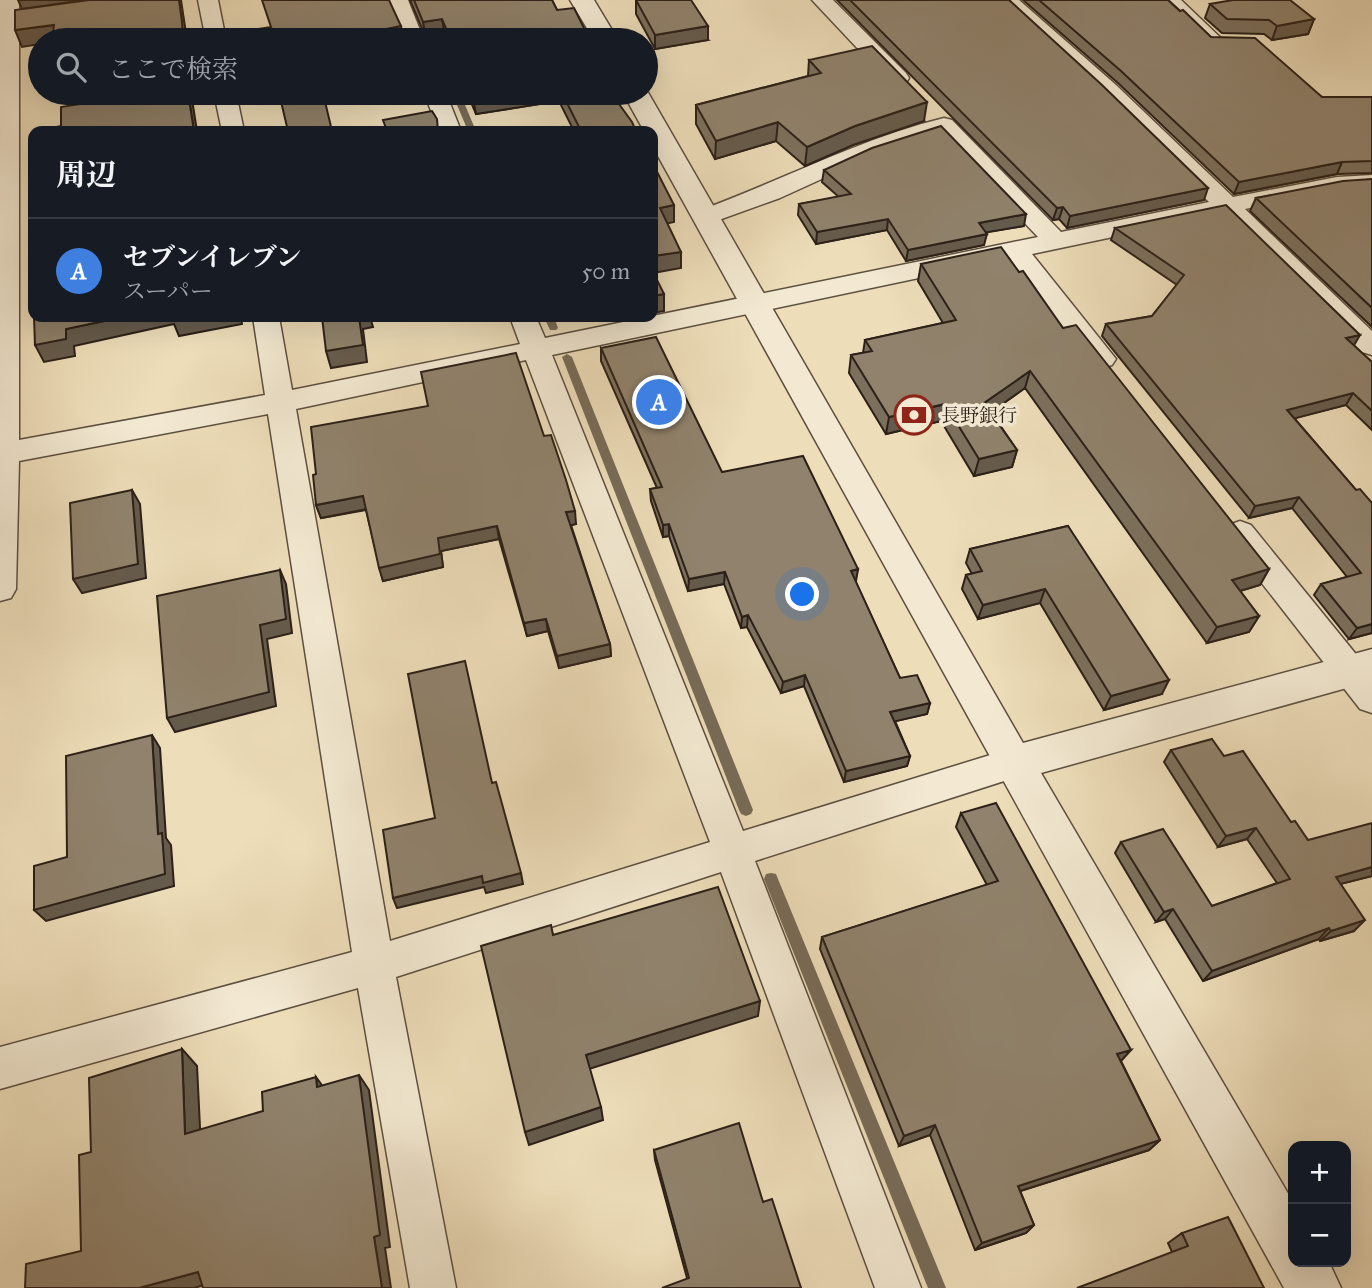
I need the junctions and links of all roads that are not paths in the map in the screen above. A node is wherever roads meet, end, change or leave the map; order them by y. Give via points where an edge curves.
1 (208, 0) edge
2 (398, 0) edge
3 (582, 0) edge
4 (822, 0) edge
5 (1007, 0) edge
6 (1169, 0) edge
7 (10, 15) edge
8 (214, 28) edge
9 (409, 28) edge
10 (599, 28) edge
11 (1230, 42) edge
12 (228, 105) edge
13 (440, 105) edge
14 (643, 105) edge
15 (944, 125) junction
16 (232, 126) edge
17 (448, 126) edge
18 (655, 126) edge
19 (658, 131) edge
20 (1372, 182) edge
21 (1230, 205) junction
22 (707, 216) junction
23 (1055, 241) junction
24 (1015, 249) junction
25 (755, 302) junction
26 (658, 315) edge
27 (268, 322) edge
28 (609, 322) edge
29 (529, 333) edge
30 (1372, 346) edge
31 (1118, 379) edge
32 (282, 402) junction
33 (2, 454) edge
34 (1221, 509) edge
35 (0, 589) edge
36 (1365, 678) edge
37 (1013, 763) junction
38 (733, 853) junction
39 (374, 965) junction
40 (0, 1068) edge
41 (1288, 1243) edge
42 (1302, 1267) edge
43 (433, 1288) edge
44 (898, 1288) edge
45 (1314, 1288) edge

1 - 8 street
2 - 9 street
3 - 10 street
4 - 15 street
5 - 21 street
6 - 11 street via 1216,43
7 - 33 street
12 - 16 street
13 - 17 street
14 - 18 street
15 - 22 street via 862,152
15 - 23 street
19 - 22 street
20 - 21 street via 1337,184
21 - 23 street
21 - 30 street
22 - 25 street
23 - 24 street
24 - 25 street
24 - 31 street
25 - 26 street
25 - 37 street
27 - 32 street
28 - 29 street
29 - 32 street
29 - 38 street
32 - 33 street
32 - 39 street
33 - 35 street
34 - 36 street
36 - 37 street
37 - 38 street
37 - 41 street
38 - 39 street
38 - 44 street
39 - 40 street
39 - 43 street
42 - 45 street

